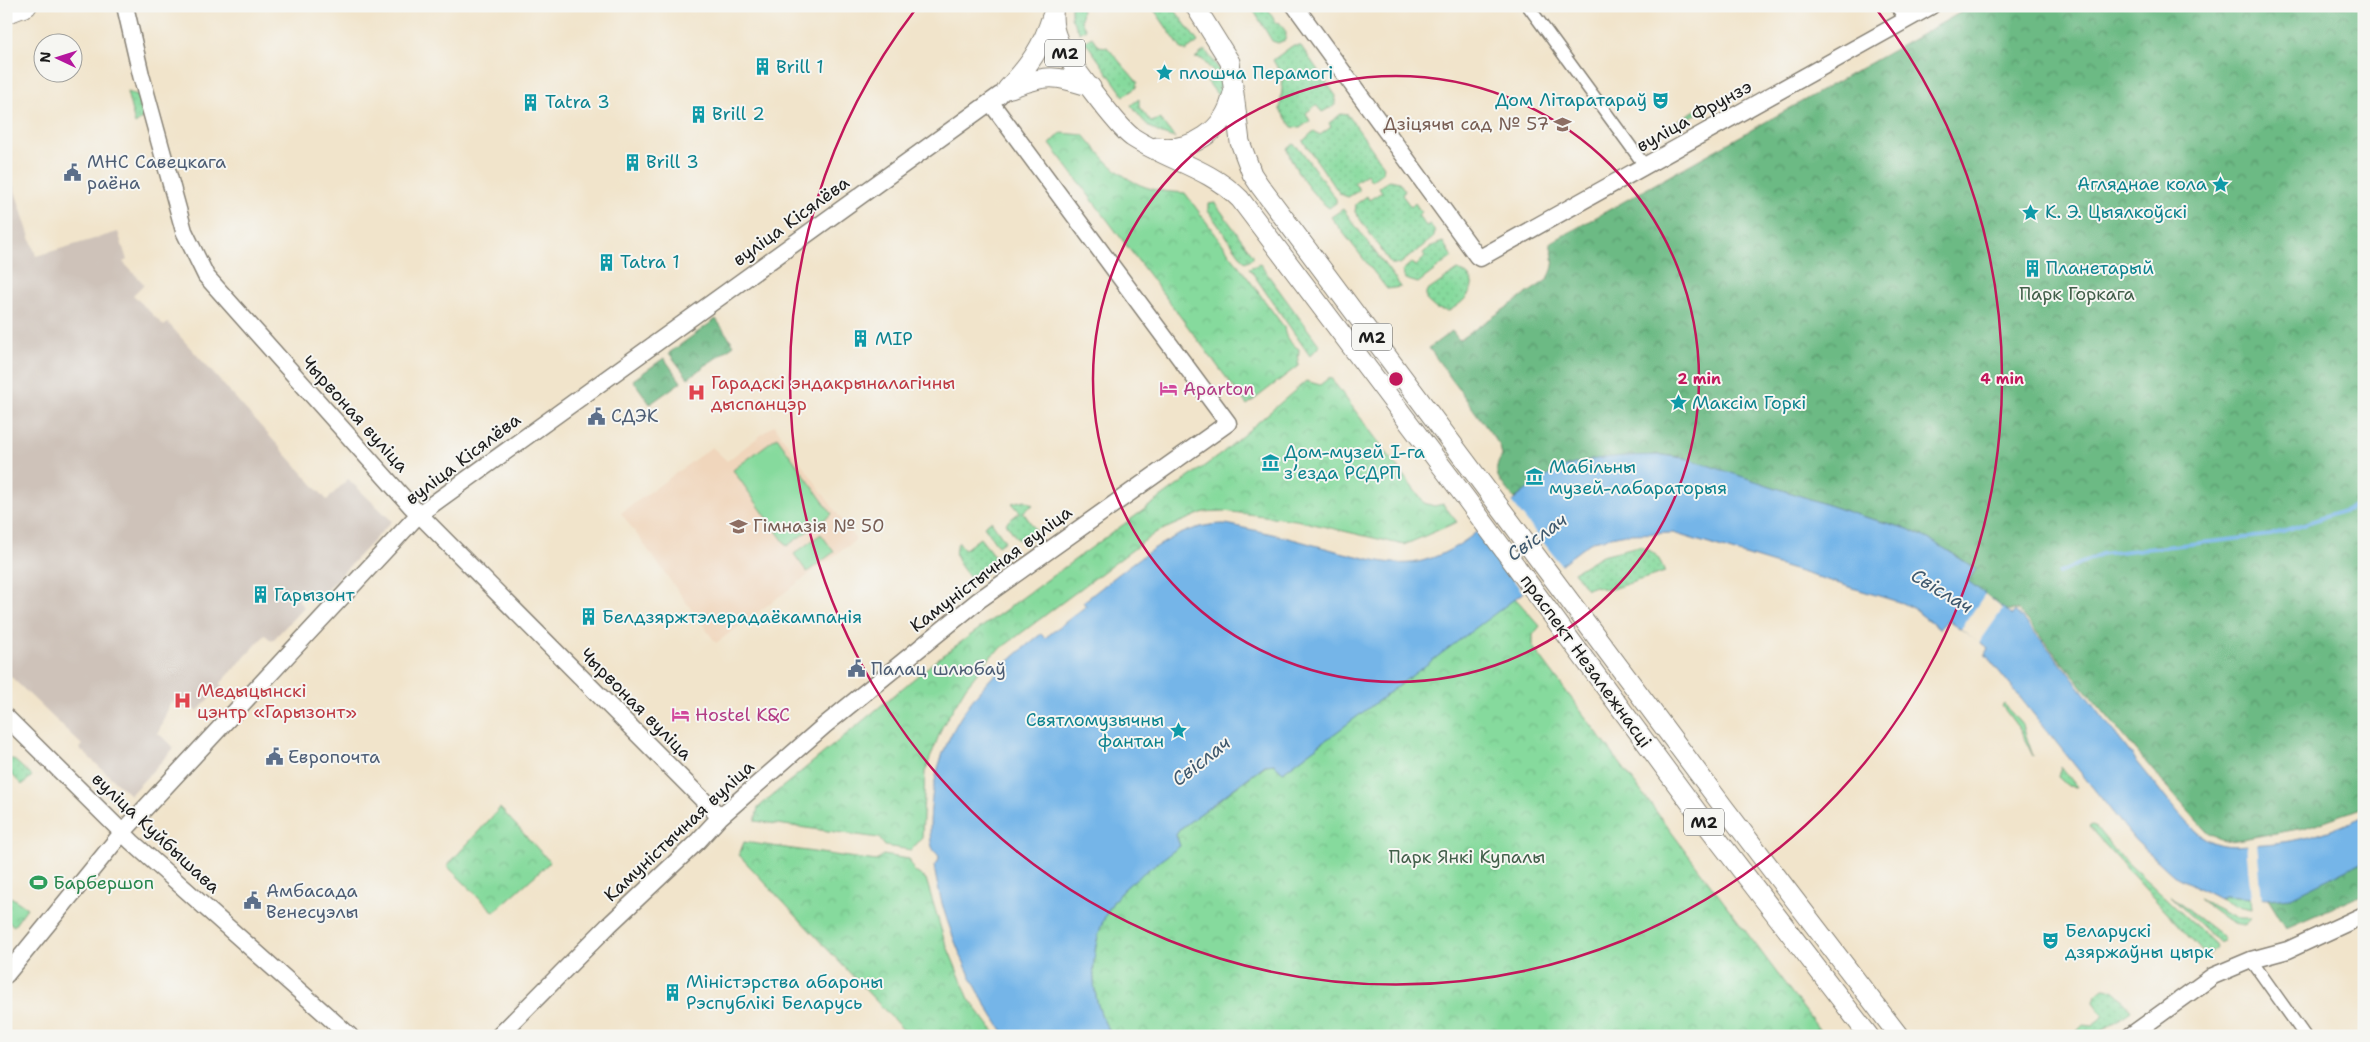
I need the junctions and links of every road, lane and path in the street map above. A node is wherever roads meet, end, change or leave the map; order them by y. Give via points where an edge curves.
1 (26, 6) edge
2 (125, 6) edge
3 (1295, 6) edge
4 (1528, 6) edge
5 (1896, 6) edge
6 (1931, 6) edge
7 (1053, 9) edge
8 (1200, 10) edge
9 (6, 14) edge
10 (1906, 20) junction
11 (1091, 87) junction
12 (1233, 87) junction
13 (1007, 89) junction
14 (991, 102) junction
15 (1149, 145) junction
16 (1645, 166) junction
17 (419, 514) junction
18 (6, 716) edge
19 (720, 817) junction
20 (122, 833) junction
21 (2364, 915) edge
22 (2251, 960) junction
23 (6, 975) edge
24 (350, 1036) edge
25 (499, 1036) edge
26 (1869, 1036) edge
27 (1900, 1036) edge
28 (2130, 1036) edge
29 (2305, 1036) edge

1 - 9 main road
2 - 17 street, Чырвоная вуліца via 181,222 206,276
3 - 16 street, вуліца Фрунзэ via 1476,256 1490,254
4 - 16 street
5 - 10 street
6 - 10 street, вуліца Фрунзэ
7 - 11 main road, праспект Незалежнасці / М2 via 1055,32 1062,50
7 - 13 main road via 1047,33 1032,61
8 - 12 main road, праспект Незалежнасці / М2 via 1230,62
10 - 16 street, вуліца Фрунзэ
11 - 13 main road via 1054,76
11 - 15 main road, праспект Незалежнасці / М2 via 1121,128
12 - 15 main road, М2 via 1228,109 1209,134 1181,147
12 - 27 main road, праспект Незалежнасці / М2 via 1240,142 1252,174 1725,809
13 - 14 street, вуліца Кісялёва
14 - 17 street, вуліца Кісялёва
14 - 19 street, Камуністычная вуліца via 1228,422 979,600 825,725
15 - 26 main road, праспект Незалежнасці / М2 via 1220,180 1240,199 1706,824
17 - 19 street, Чырвоная вуліца
17 - 20 street, вуліца Кісялёва
18 - 20 street, вуліца Куйбышава
19 - 25 street, Камуністычная вуліца
20 - 23 street, вуліца Кісялёва
20 - 24 street, вуліца Куйбышава
21 - 22 street via 2288,950
22 - 28 street via 2213,976
22 - 29 street

